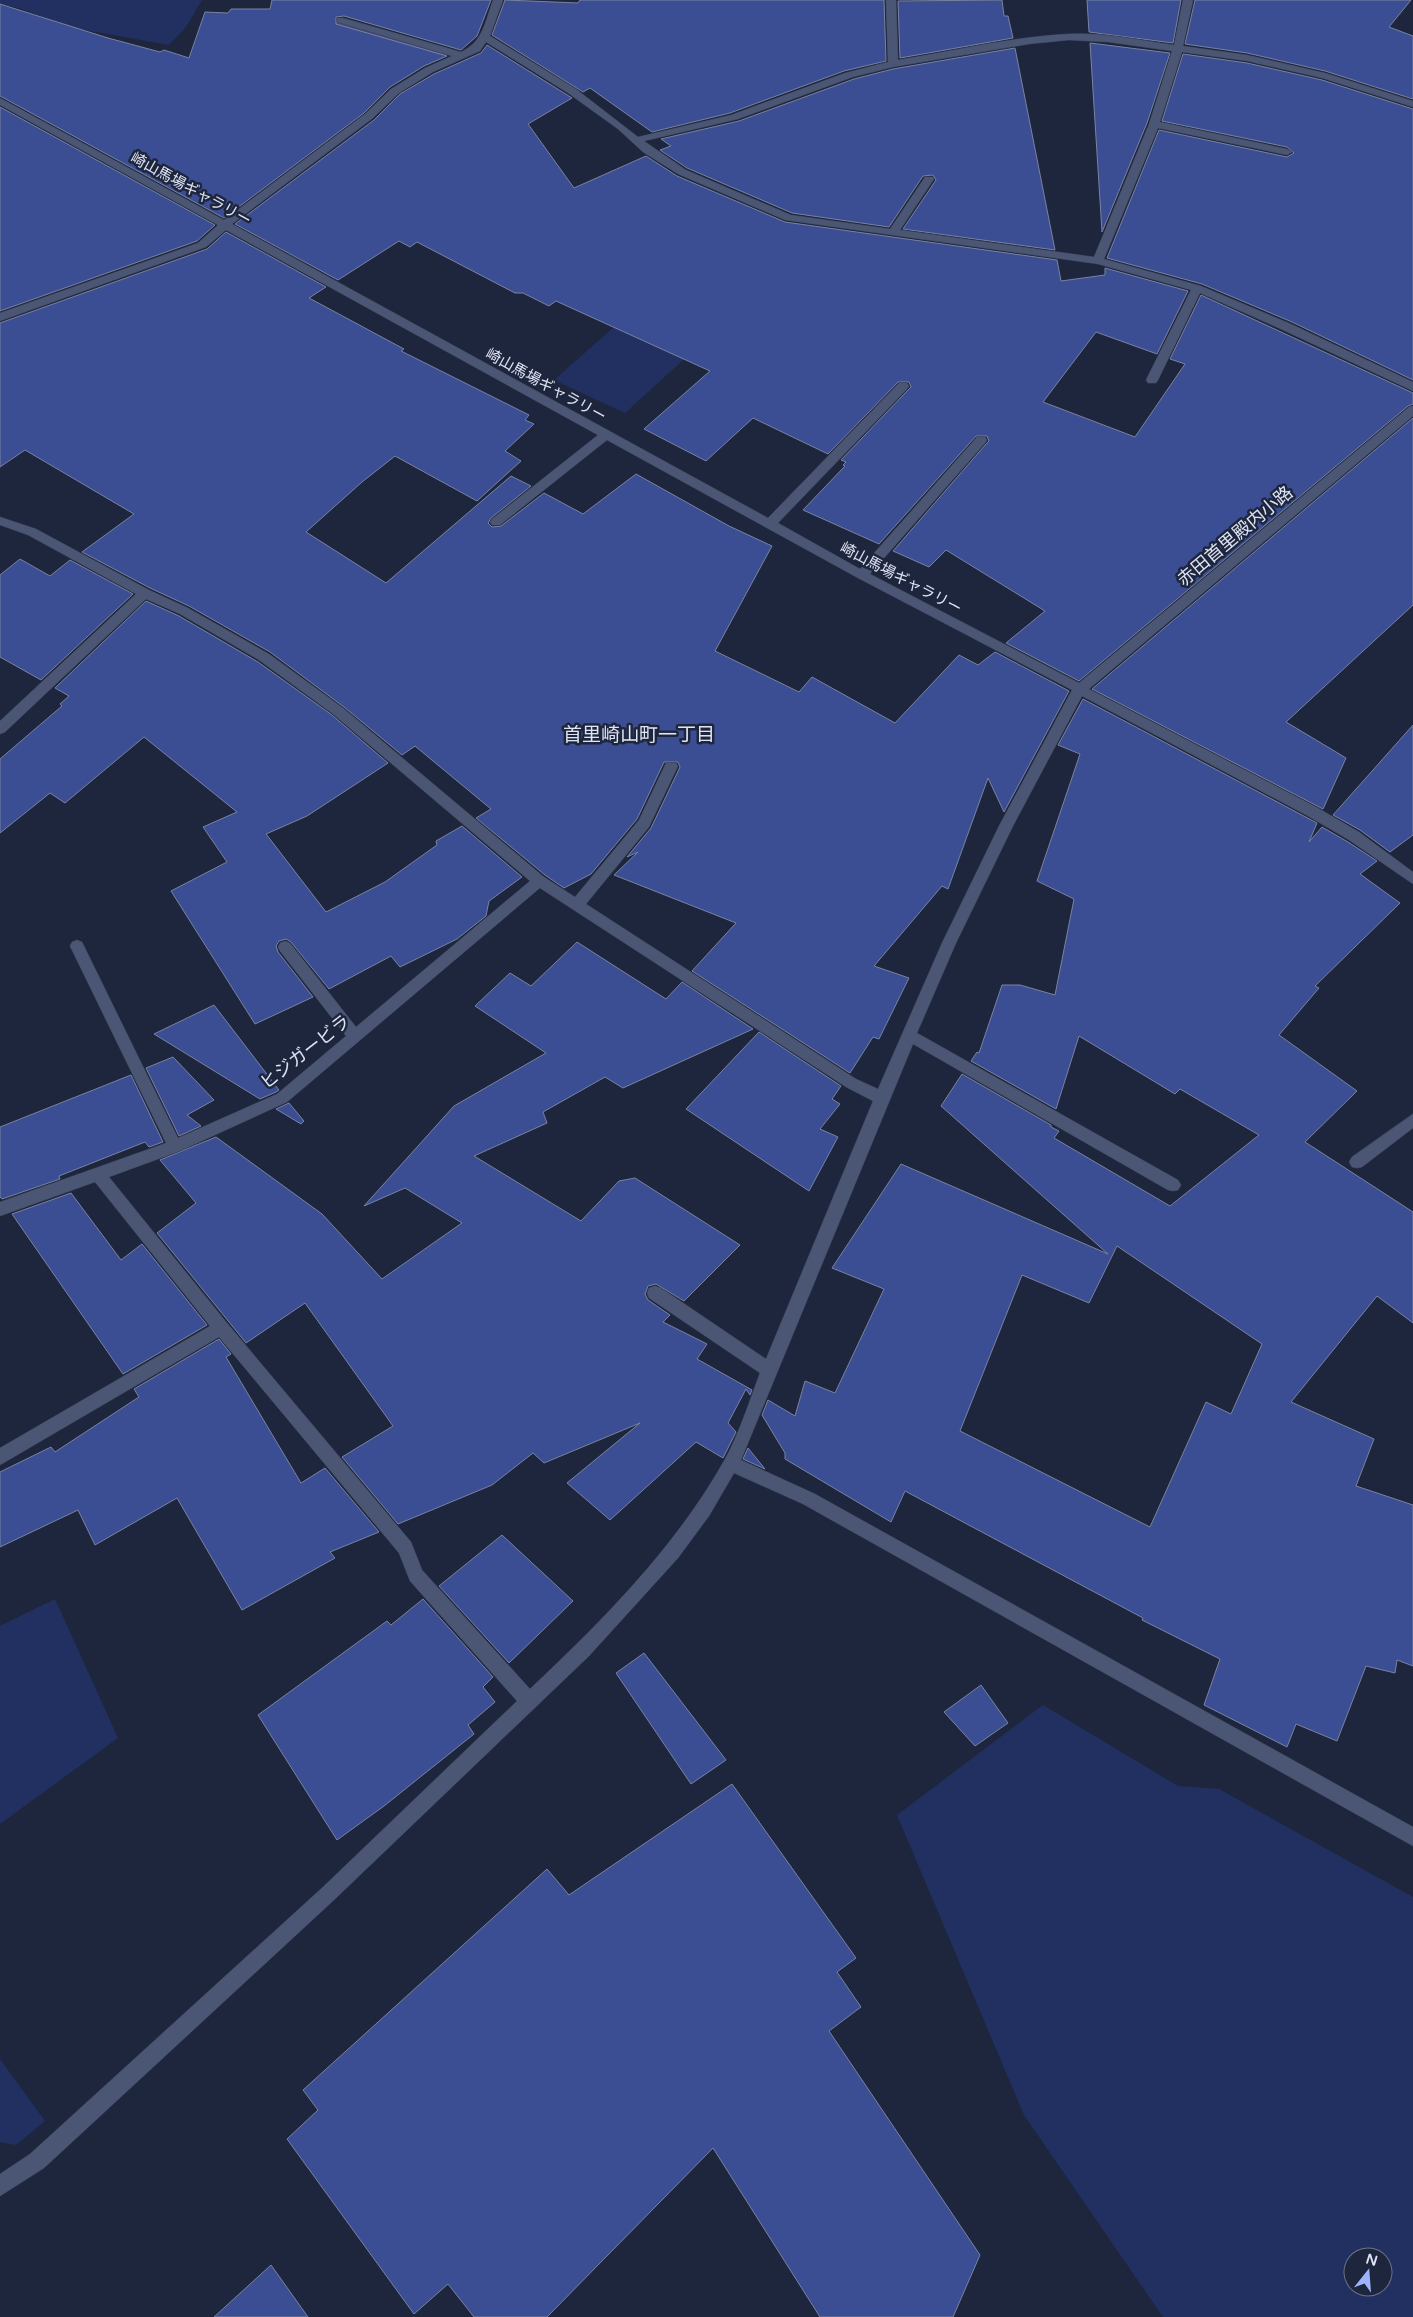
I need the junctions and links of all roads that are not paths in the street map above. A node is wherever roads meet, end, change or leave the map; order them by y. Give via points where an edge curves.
1 (498, 0) edge
2 (891, 0) edge
3 (1188, 0) edge
4 (340, 20) dead end
5 (485, 37) junction
6 (1178, 48) junction
7 (463, 56) junction
8 (892, 64) junction
9 (0, 101) edge
10 (1413, 104) edge
11 (1154, 124) junction
12 (637, 140) junction
13 (1287, 152) dead end
14 (929, 179) dead end
15 (226, 225) junction
16 (892, 233) junction
17 (1098, 261) junction
18 (1197, 288) junction
19 (0, 317) edge
20 (1152, 380) dead end
21 (903, 386) dead end
22 (1413, 387) edge
23 (1413, 410) edge
24 (605, 435) junction
25 (981, 440) dead end
26 (1, 522) edge
27 (496, 522) dead end
28 (769, 525) junction
29 (862, 575) junction
30 (145, 593) junction
31 (1079, 690) junction
32 (0, 729) edge
33 (671, 766) dead end
34 (1413, 879) edge
35 (540, 881) junction
36 (576, 905) junction
37 (77, 946) dead end
38 (285, 946) dead end
39 (909, 1034) junction
40 (354, 1037) junction
41 (882, 1098) junction
42 (1413, 1120) edge
43 (175, 1147) junction
44 (1358, 1162) dead end
45 (98, 1175) junction
46 (1173, 1185) dead end
47 (0, 1210) edge
48 (655, 1293) dead end
49 (222, 1328) junction
50 (769, 1370) junction
51 (0, 1457) edge
52 (731, 1464) junction
53 (528, 1701) junction
54 (1413, 1837) edge
55 (0, 2186) edge

1 - 5 street
2 - 8 street
3 - 6 street
4 - 7 street
5 - 7 street via 476,49
5 - 12 street via 572,91
6 - 8 street via 1069,37
6 - 10 street via 1247,58 1308,72
6 - 11 street
7 - 15 street via 429,70 395,91 369,116
8 - 12 street via 849,75 734,117
9 - 15 street, 崎山馬場ギャラリー
11 - 13 street
11 - 17 street
12 - 16 street via 698,181 789,218
14 - 16 street
15 - 19 street via 193,249
15 - 24 street, 崎山馬場ギャラリー
16 - 17 street
17 - 18 street via 1148,272
18 - 20 street
18 - 22 street
21 - 28 street
23 - 31 street, 赤田首里殿内小路
24 - 27 street
24 - 28 street, 崎山馬場ギャラリー
25 - 29 street
26 - 30 street via 32,532
28 - 29 street, 崎山馬場ギャラリー
29 - 31 street, 崎山馬場ギャラリー
30 - 32 street
30 - 35 street via 184,611 272,662 338,711
31 - 34 street, 崎山馬場ギャラリー via 1313,812 1354,836
31 - 39 street, 赤田首里殿内小路 via 1006,826
33 - 36 street via 644,823
35 - 36 street
35 - 40 street, ヒジガービラ
36 - 41 street via 851,1083
37 - 43 street
38 - 40 street
39 - 41 street, 赤田首里殿内小路
39 - 46 street
40 - 43 street, ヒジガービラ via 282,1098
41 - 50 street, 赤田首里殿内小路
42 - 44 street
43 - 45 street, ヒジガービラ
45 - 47 street, ヒジガービラ
45 - 49 street
48 - 50 street
49 - 51 street
49 - 53 street via 405,1548 416,1574
50 - 52 street, 赤田首里殿内小路
52 - 53 street, 赤田首里殿内小路 via 701,1515 670,1556 617,1616
52 - 54 street via 809,1499
53 - 55 street, 赤田首里殿内小路 via 329,1893 44,2154

